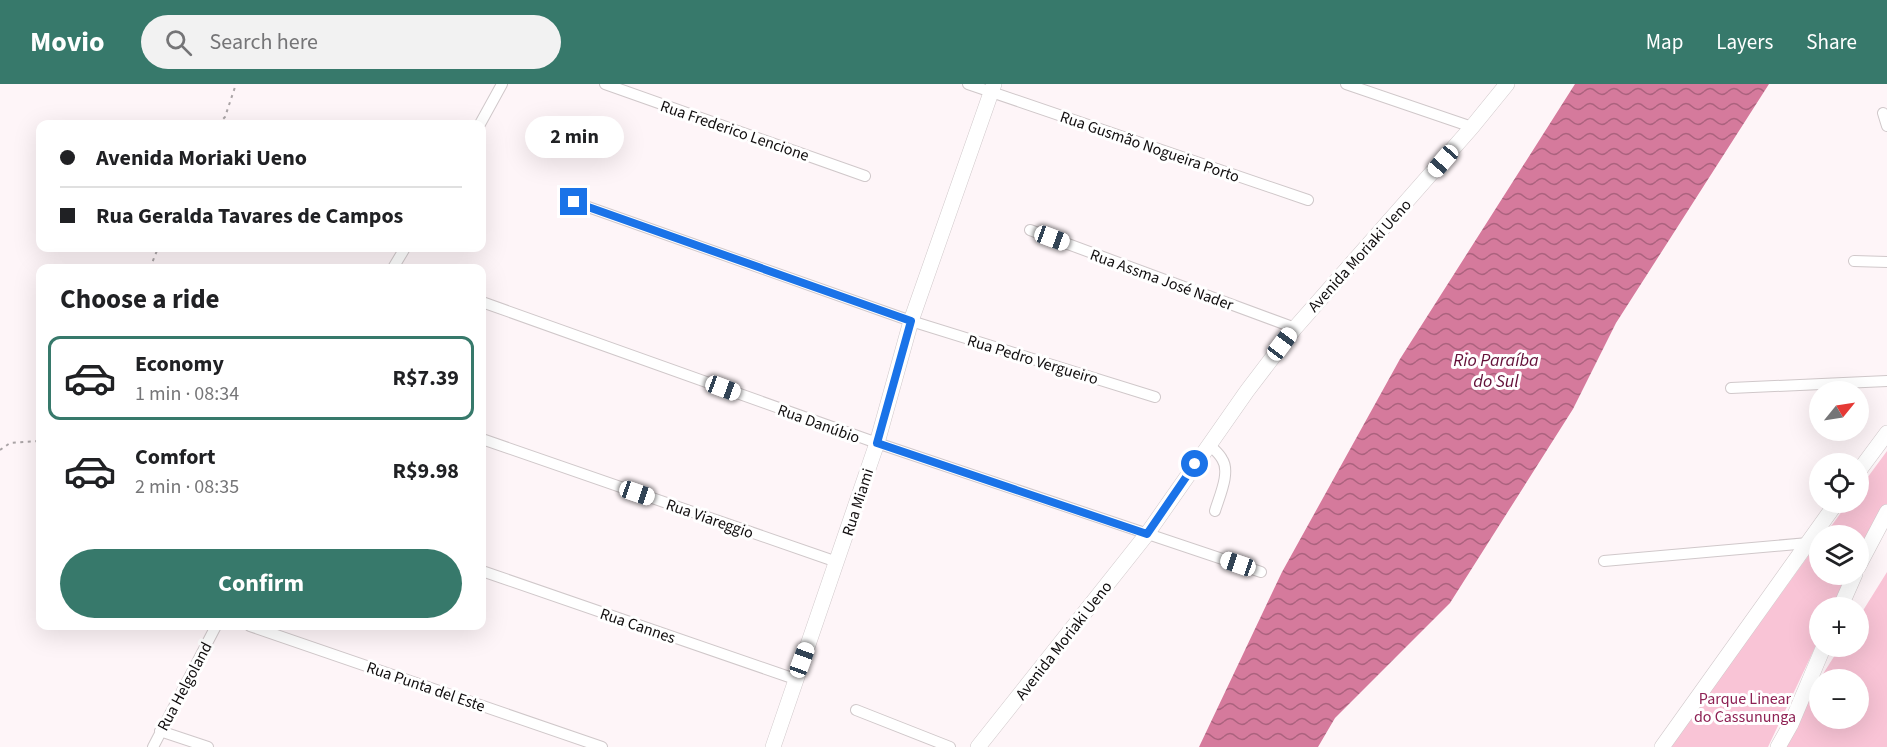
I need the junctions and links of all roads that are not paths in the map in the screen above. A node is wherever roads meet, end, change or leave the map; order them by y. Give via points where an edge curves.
1 (502, 84) edge
2 (605, 84) edge
3 (968, 84) edge
4 (1346, 84) edge
5 (1507, 84) edge
6 (993, 88) edge
7 (1882, 113) dead end
8 (482, 120) edge
9 (1887, 126) edge
10 (1472, 127) junction
11 (865, 176) dead end
12 (1308, 200) dead end
13 (574, 202) dead end
14 (1030, 230) dead end
15 (1854, 261) dead end
16 (1887, 262) edge
17 (486, 303) edge
18 (911, 321) junction
19 (1294, 328) junction
20 (1887, 381) edge
21 (1731, 388) dead end
22 (1155, 397) dead end
23 (1887, 433) edge
24 (486, 440) edge
25 (877, 443) junction
26 (1209, 444) junction
27 (1869, 457) edge
28 (1215, 511) dead end
29 (1887, 512) edge
30 (1829, 513) edge
31 (1147, 534) junction
32 (1808, 543) junction
33 (1869, 546) edge
34 (1604, 561) dead end
35 (837, 562) junction
36 (486, 572) edge
37 (1261, 572) dead end
38 (214, 630) edge
39 (262, 630) edge
40 (1819, 657) edge
41 (795, 679) junction
42 (856, 710) dead end
43 (160, 731) junction
44 (153, 747) edge
45 (208, 747) edge
46 (602, 747) edge
47 (773, 747) edge
48 (950, 747) edge
49 (978, 747) edge
50 (1662, 747) edge
51 (1778, 747) edge

1 - 8 street
2 - 11 street, Rua Frederico Lencione
3 - 6 street, Rua Gusmão Nogueira Porto
4 - 10 street
5 - 10 street, Avenida Moriaki Ueno
6 - 12 street, Rua Gusmão Nogueira Porto
6 - 18 street, Rua Miami
7 - 9 street
10 - 19 street, Avenida Moriaki Ueno
13 - 18 street, Rua Pedro Vergueiro
14 - 19 street, Rua Assma José Nader
15 - 16 street
17 - 25 street, Rua Danúbio
18 - 22 street, Rua Pedro Vergueiro
18 - 25 street, Rua Miami
19 - 26 street, Avenida Moriaki Ueno
20 - 21 street
23 - 27 street
24 - 35 street, Rua Viareggio
25 - 31 street, Rua Danúbio
25 - 35 street, Rua Miami
26 - 28 street via 1225,465
26 - 31 street, Avenida Moriaki Ueno
29 - 33 street
30 - 32 street
31 - 37 street, Rua Danúbio
31 - 49 street, Avenida Moriaki Ueno
32 - 34 street
32 - 50 street
35 - 41 street, Rua Miami
36 - 41 street, Rua Cannes
38 - 43 street, Rua Helgoland
39 - 46 street, Rua Punta del Este
40 - 51 street
41 - 47 street, Rua Miami
42 - 48 street
43 - 44 street, Rua Helgoland
43 - 45 street

